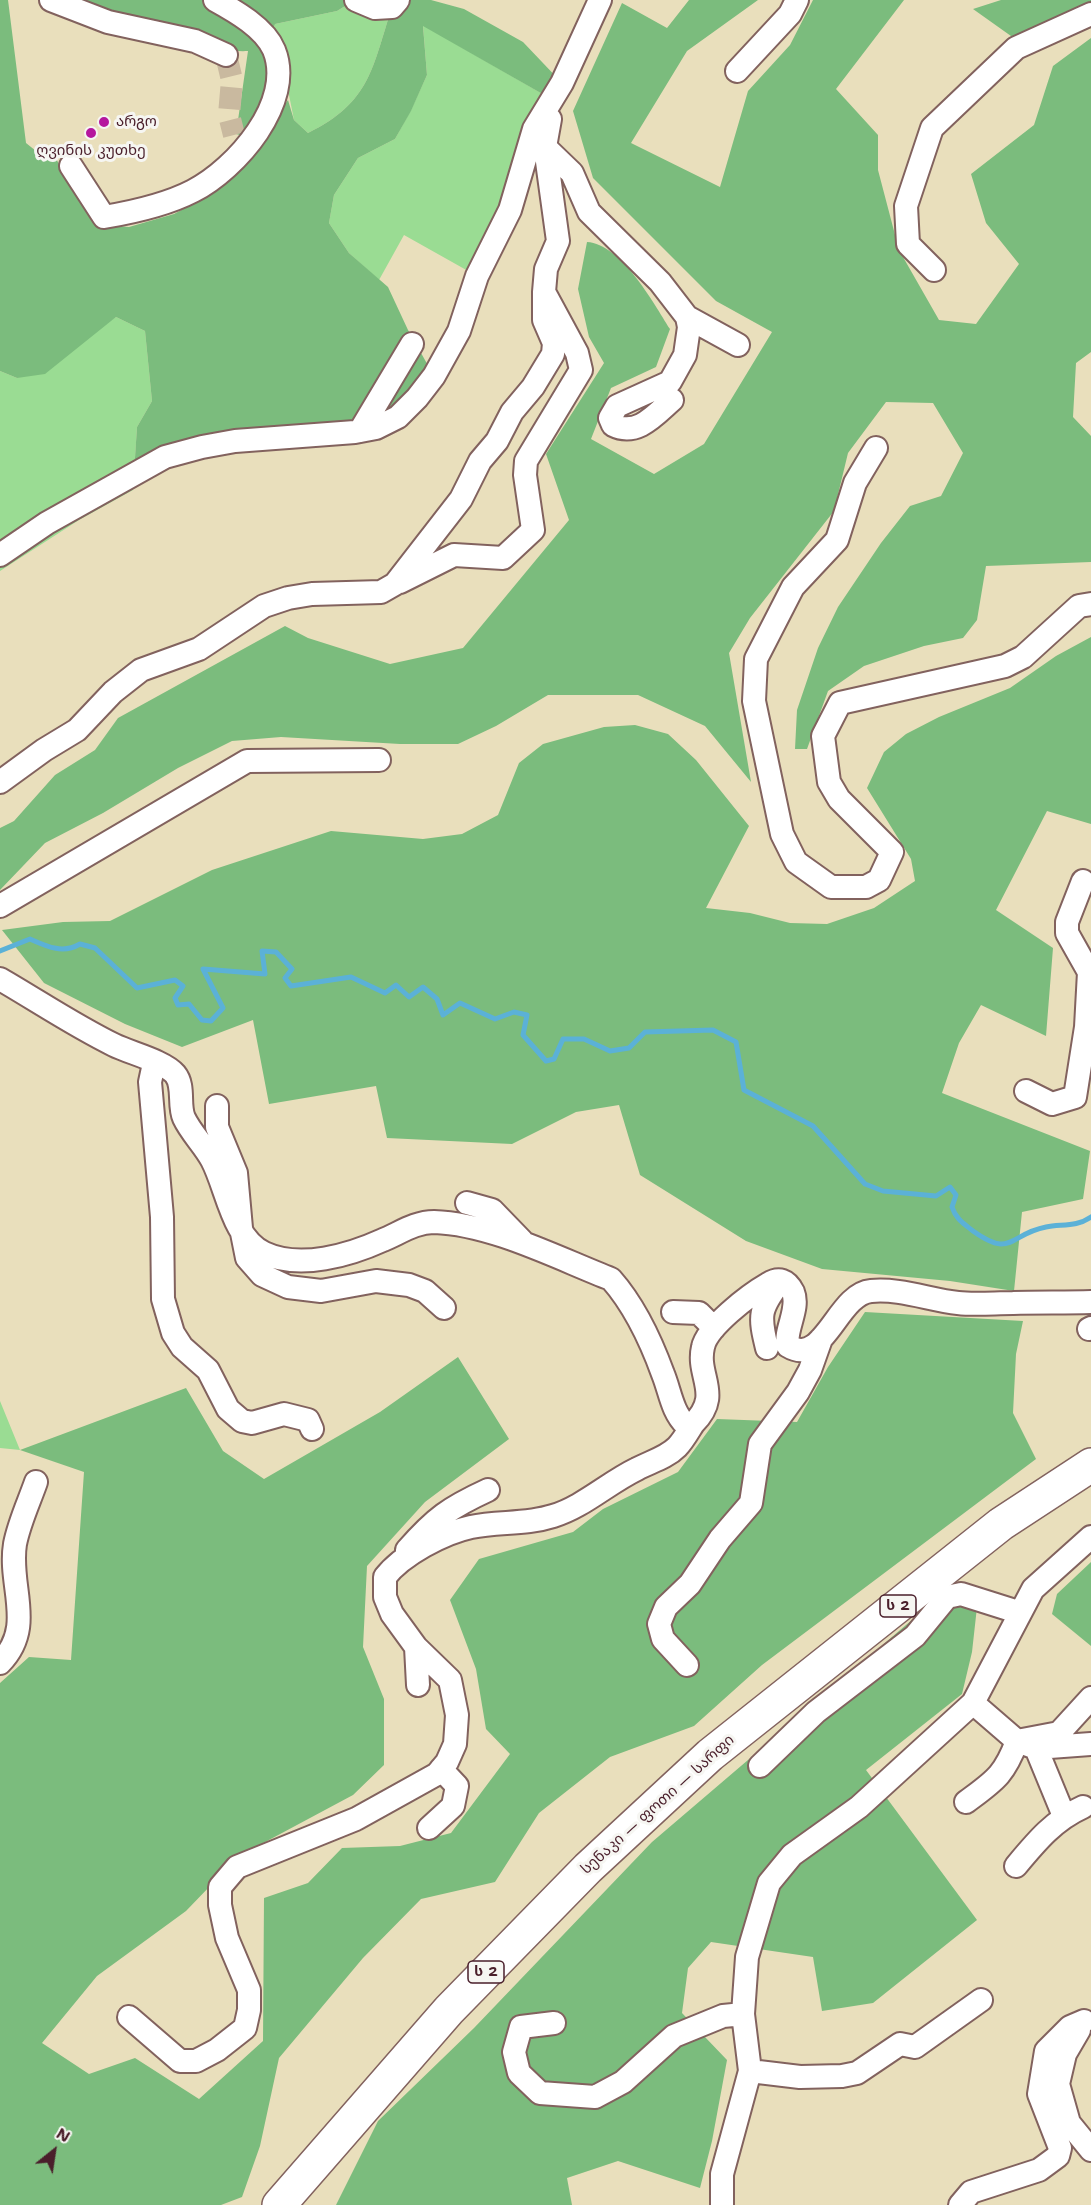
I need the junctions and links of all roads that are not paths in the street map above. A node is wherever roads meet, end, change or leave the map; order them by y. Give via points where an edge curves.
1 (51, 0) edge
2 (215, 0) edge
3 (356, 0) edge
4 (399, 0) edge
5 (797, 0) edge
6 (595, 5) edge
7 (1091, 14) edge
8 (226, 55) dead end
9 (737, 70) dead end
10 (553, 100) junction
11 (544, 147) junction
12 (71, 166) dead end
13 (934, 270) dead end
14 (544, 291) junction
15 (687, 317) junction
16 (412, 344) dead end
17 (738, 345) dead end
18 (672, 400) dead end
19 (360, 431) junction
20 (876, 448) dead end
21 (47, 523) junction
22 (0, 534) edge
23 (0, 555) edge
24 (395, 585) junction
25 (1091, 604) edge
26 (379, 760) dead end
27 (0, 782) edge
28 (1083, 881) dead end
29 (0, 906) edge
30 (0, 979) edge
31 (0, 993) edge
32 (85, 1029) junction
33 (1089, 1029) edge
34 (160, 1065) junction
35 (1026, 1092) dead end
36 (217, 1106) dead end
37 (467, 1203) dead end
38 (241, 1228) junction
39 (526, 1245) junction
40 (782, 1280) junction
41 (1091, 1302) edge
42 (444, 1308) dead end
43 (673, 1312) dead end
44 (714, 1328) junction
45 (821, 1339) junction
46 (767, 1348) dead end
47 (693, 1424) junction
48 (312, 1430) dead end
49 (1091, 1465) edge
50 (36, 1482) dead end
51 (488, 1490) dead end
52 (1091, 1538) edge
53 (396, 1563) junction
54 (1018, 1612) junction
55 (416, 1647) junction
56 (0, 1663) edge
57 (687, 1665) dead end
58 (418, 1685) dead end
59 (1091, 1698) edge
60 (973, 1703) junction
61 (1091, 1744) edge
62 (1026, 1745) junction
63 (760, 1766) dead end
64 (441, 1769) junction
65 (966, 1802) dead end
66 (429, 1828) dead end
67 (1016, 1866) dead end
68 (981, 2000) dead end
69 (743, 2014) junction
70 (1087, 2014) edge
71 (129, 2017) dead end
72 (554, 2023) dead end
73 (750, 2072) junction
74 (1091, 2150) edge
75 (279, 2205) edge
76 (722, 2205) edge
77 (960, 2205) edge

1 - 8 street via 108,22 195,41
2 - 12 street via 265,35 274,49 278,67 269,111 240,140 225,171 192,191 139,211 105,217
3 - 4 street via 375,8 392,7
5 - 9 street via 790,14
6 - 10 street
7 - 13 street via 1016,48 932,128 906,206 908,244
10 - 11 street
10 - 19 street via 534,129 510,210 477,276 459,331 434,376 398,417
11 - 14 street via 558,240 546,269
11 - 15 street via 572,173 589,213 660,282
14 - 24 street via 544,320 554,343 553,354 480,461 461,499
14 - 24 street via 577,353 581,370 526,461 533,530 503,558 454,555
15 - 17 street
15 - 18 street via 685,355 670,382 617,406 610,418 613,425 631,430
16 - 19 street
19 - 21 street via 202,447 165,458
20 - 25 street via 855,483 837,540 794,587 756,659 753,701 782,834 796,862 831,887 866,887 879,880 892,852 839,799 829,782 823,736 840,703 1005,666 1023,657 1079,606
21 - 22 street
21 - 23 street
24 - 27 street via 381,592 312,594 264,606 199,649 141,670 113,692 77,730
26 - 29 street via 247,761
28 - 33 street via 1067,922 1067,933 1089,972
30 - 32 street
31 - 32 street
32 - 34 street
33 - 35 street via 1075,1097 1052,1104
34 - 38 street via 176,1075 183,1117 212,1160
34 - 48 street via 153,1068 150,1082 162,1217 163,1299 173,1334 208,1370 228,1409 242,1421 284,1414 308,1420
36 - 38 street via 217,1128 236,1173
37 - 39 street via 492,1210
38 - 39 street via 264,1253 287,1258 339,1255 383,1241 413,1225 434,1222 488,1232
38 - 42 street via 247,1258 262,1275 288,1287 321,1292 376,1281 409,1285 425,1291
39 - 47 street via 610,1279 616,1285 645,1334 678,1418 686,1425
40 - 44 street via 774,1280 757,1291
40 - 45 street via 794,1295 788,1346 798,1352 806,1351
40 - 46 street via 766,1299 760,1318
41 - 45 street via 960,1304 869,1290 854,1297
43 - 44 street via 699,1313
44 - 47 street via 707,1335 700,1360 709,1388 699,1418
45 - 57 street via 798,1392 760,1444 751,1503 720,1539 690,1584 666,1607 659,1624 663,1639
47 - 53 street via 676,1448 554,1516 516,1524 468,1527
49 - 75 highway, სენაკი — ფოთი — სარფი / ს 2 via 1001,1524 710,1755 588,1868 449,2010
50 - 56 street via 15,1543 19,1629 16,1642
51 - 53 street via 451,1507 432,1522
52 - 54 street via 1033,1589
53 - 55 street via 385,1577 386,1597 392,1614
54 - 60 street
54 - 63 street via 961,1594 947,1597 915,1636 816,1712
55 - 58 street
55 - 64 street via 450,1680 457,1715 455,1744
59 - 62 street via 1059,1733
60 - 62 street
60 - 69 street via 859,1807 792,1855 769,1883 747,1957
61 - 62 street
62 - 65 street via 997,1778
62 - 67 street via 1073,1811 1041,1836
64 - 66 street via 457,1786 453,1806
64 - 71 street via 356,1819 237,1867 220,1887 227,1938 249,1990 245,2028 196,2061 180,2061
68 - 73 street via 915,2047 900,2044 857,2073 800,2077
69 - 72 street via 723,2016 674,2036 623,2082 595,2097 540,2093 519,2073 514,2052 521,2027
69 - 73 street
70 - 74 street via 1065,2054 1058,2084 1069,2123
70 - 77 street via 1046,2051 1039,2094 1060,2148 1058,2156 1039,2170 971,2193
73 - 76 street via 722,2174

